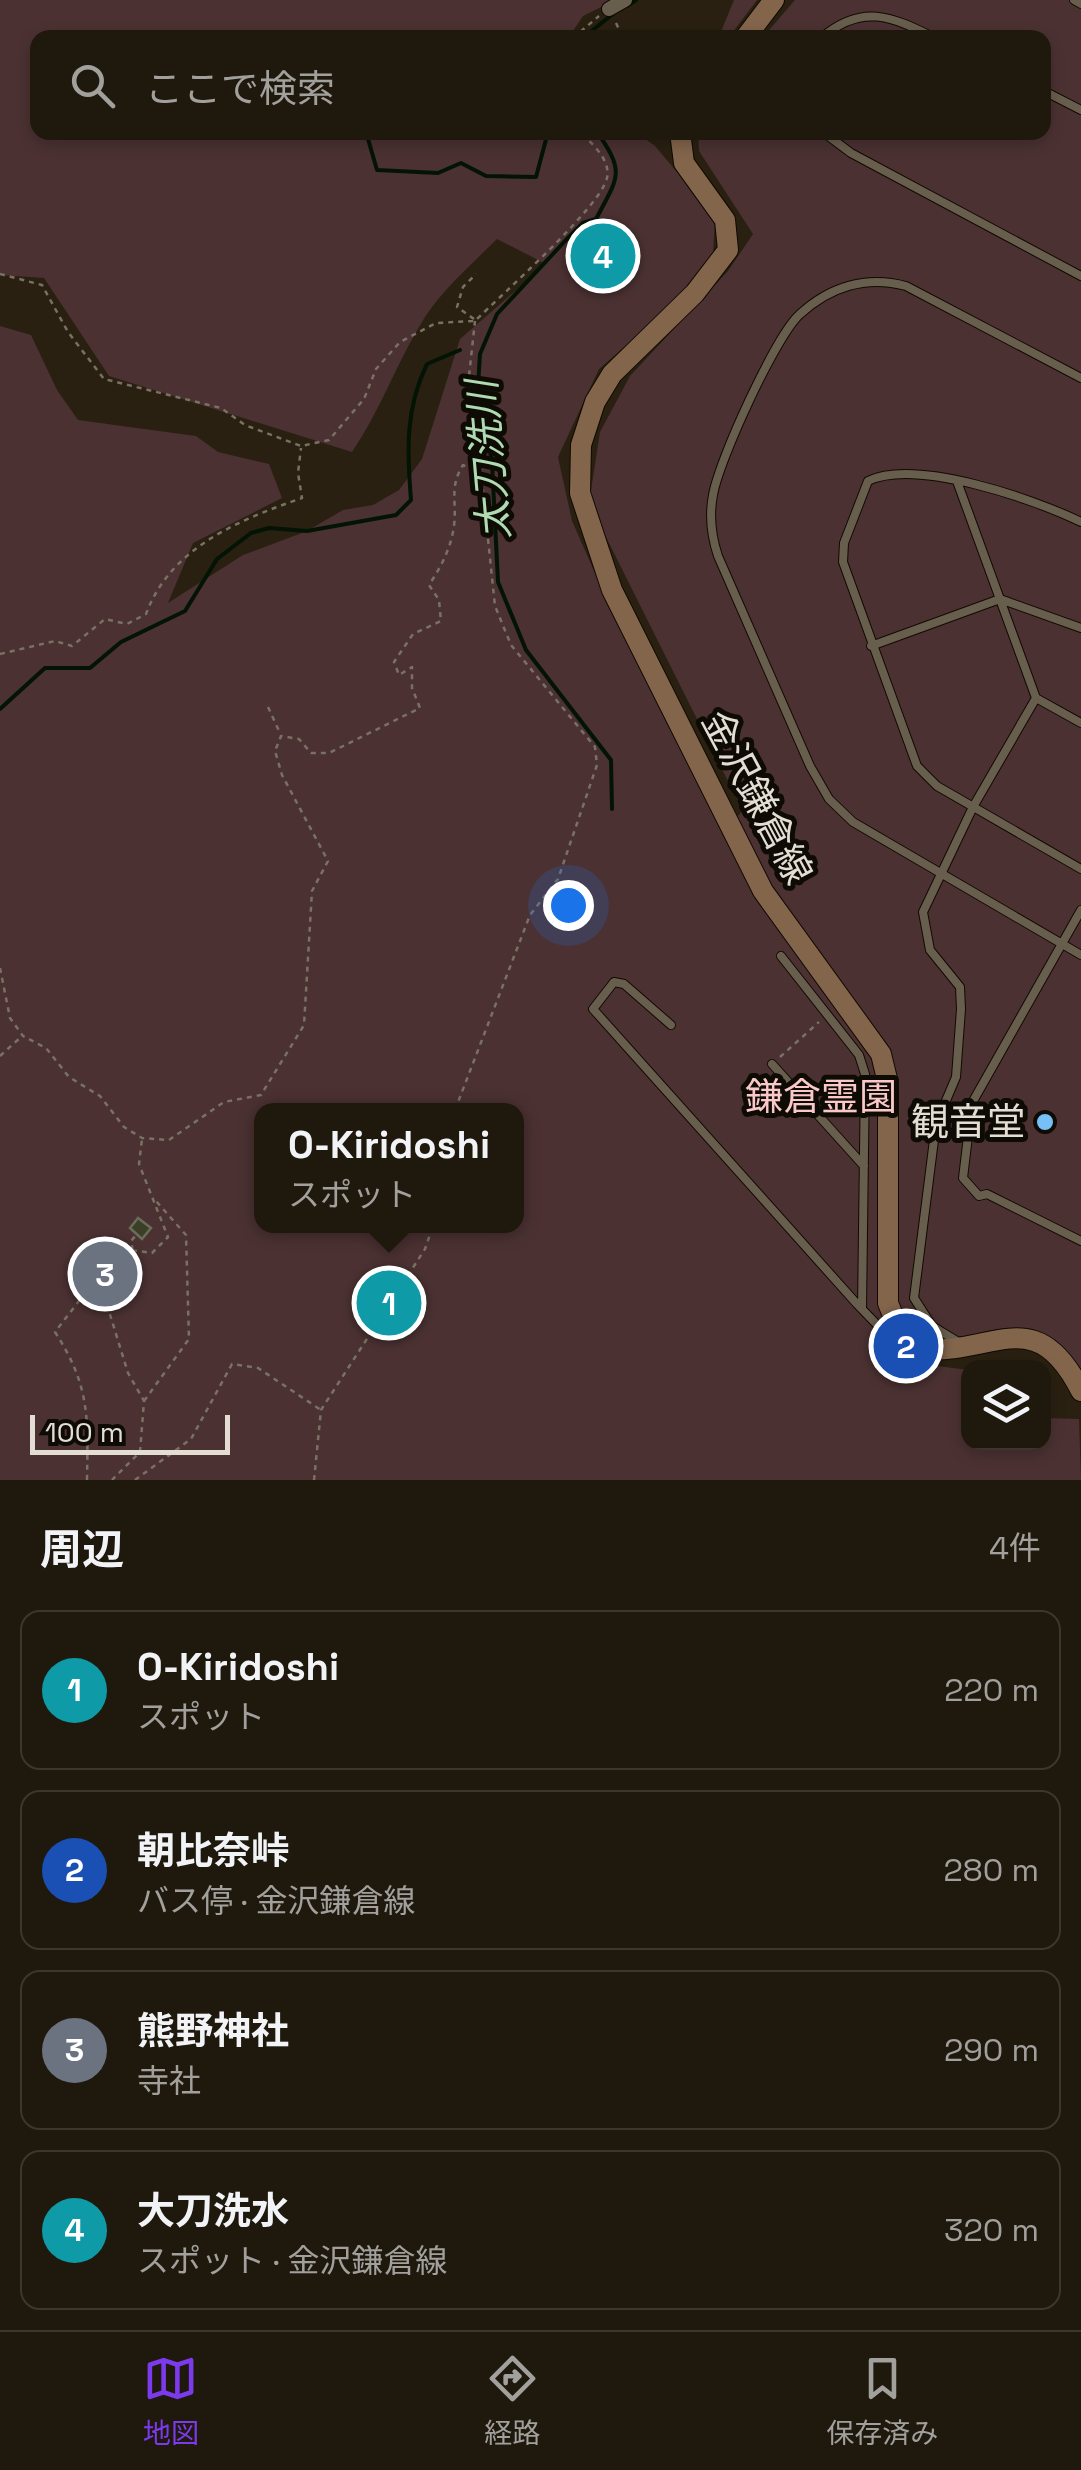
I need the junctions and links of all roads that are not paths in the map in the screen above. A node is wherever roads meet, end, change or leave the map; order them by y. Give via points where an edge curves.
1 (624, 0) edge
2 (774, 0) edge
3 (1074, 0) edge
4 (1081, 4) edge
5 (609, 9) road end
6 (751, 30) edge
7 (830, 30) edge
8 (919, 30) edge
9 (1051, 95) edge
10 (1081, 110) edge
11 (681, 140) edge
12 (833, 140) edge
13 (1081, 276) edge
14 (1081, 378) edge
15 (958, 484) junction
16 (1081, 522) edge
17 (1000, 599) junction
18 (1081, 628) edge
19 (871, 646) junction
20 (1036, 698) junction
21 (1081, 724) edge
22 (973, 807) junction
23 (1081, 869) edge
24 (941, 873) junction
25 (1081, 910) edge
26 (1062, 945) junction
27 (1081, 955) edge
28 (781, 956) dead end
29 (671, 1025) dead end
30 (772, 1064) road end
31 (864, 1166) junction
32 (1081, 1242) edge
33 (862, 1309) junction
34 (963, 1345) junction
35 (921, 1349) junction
36 (1081, 1390) edge

1 - 5 street
2 - 6 main road
3 - 4 lane
7 - 8 lane via 868,15
9 - 10 lane
11 - 35 main road, 金沢鎌倉線 via 684,163 726,220 728,250 603,388 580,446 580,493 612,590 763,891 881,1054 888,1084 888,1303 900,1333
12 - 13 lane
14 - 24 lane via 906,286 857,283 809,306 785,332 717,476 713,541 820,786 854,822
15 - 16 lane via 1034,499
15 - 17 lane
15 - 19 lane via 910,472 868,481 843,562
17 - 18 lane
17 - 19 lane
17 - 20 lane
19 - 22 lane via 917,766
20 - 21 lane
20 - 22 lane
22 - 23 lane
22 - 24 lane
24 - 26 lane
24 - 34 lane via 923,926 930,950 960,988 961,1009 956,1077 936,1124 914,1298 932,1326
25 - 26 lane
26 - 27 lane
26 - 32 lane via 972,1104 963,1178 979,1196
28 - 31 lane via 858,1056 865,1074
29 - 33 lane via 614,982 593,1010
30 - 31 lane
31 - 33 lane
33 - 35 lane via 886,1334
34 - 35 main road
34 - 36 main road via 1006,1336 1045,1345 1060,1354

